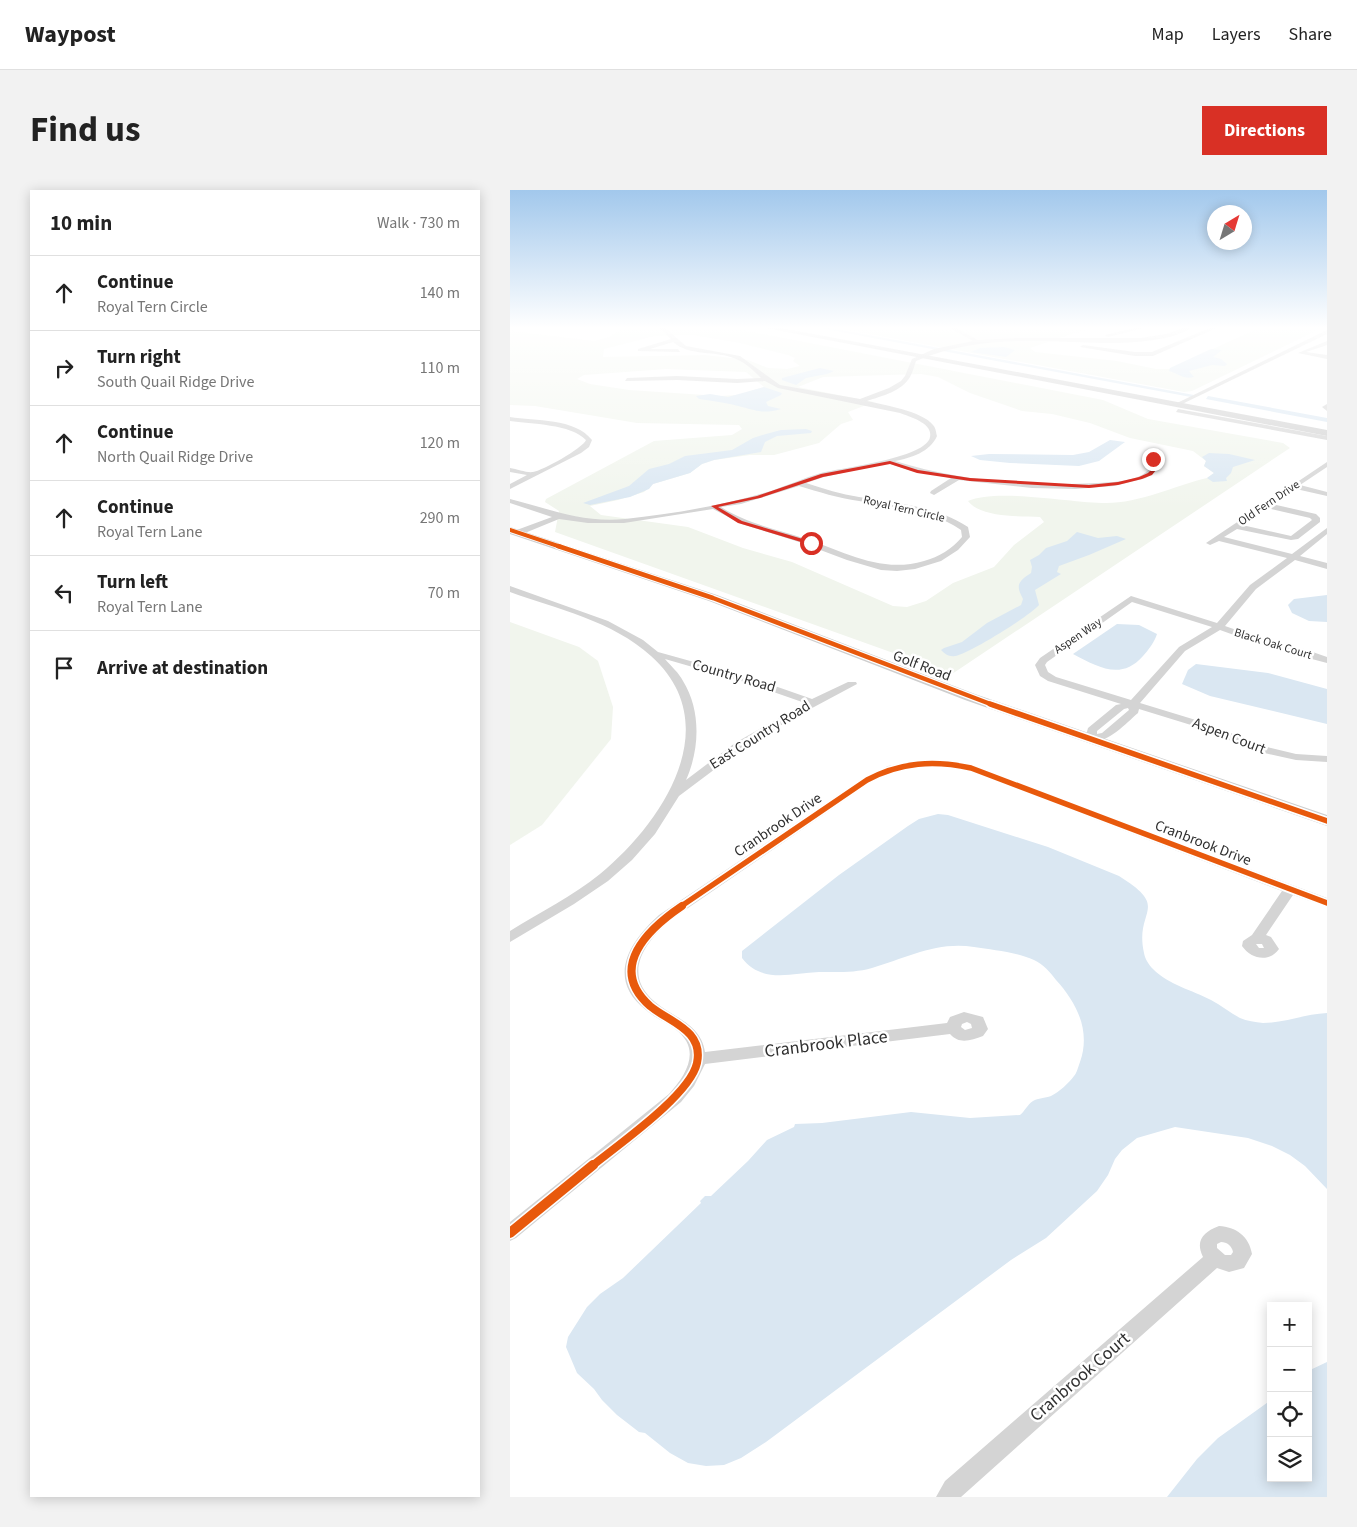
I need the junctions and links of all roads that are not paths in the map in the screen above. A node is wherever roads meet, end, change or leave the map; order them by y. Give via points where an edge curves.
1 (786, 388) edge
2 (892, 388) edge
3 (1090, 388) edge
4 (1215, 388) edge
5 (822, 395) junction
6 (815, 401) dead end
7 (858, 402) junction
8 (1179, 406) junction
9 (510, 419) edge
10 (1327, 431) edge
11 (1327, 438) edge
12 (890, 462) junction
13 (1167, 462) dead end
14 (1327, 464) edge
15 (510, 470) edge
16 (536, 475) junction
17 (956, 478) junction
18 (799, 483) junction
19 (1294, 486) junction
20 (510, 487) edge
21 (934, 493) dead end
22 (1327, 494) edge
23 (510, 501) edge
24 (1266, 505) junction
25 (714, 506) junction
26 (549, 513) junction
27 (560, 516) junction
28 (535, 518) junction
29 (547, 522) junction
30 (1236, 526) junction
31 (512, 530) edge
32 (1327, 530) edge
33 (1293, 557) junction
34 (1327, 566) edge
35 (510, 589) edge
36 (1157, 606) joint
37 (1219, 627) junction
38 (656, 654) junction
39 (1327, 660) edge
40 (852, 684) dead end
41 (810, 703) junction
42 (1133, 704) junction
43 (1090, 739) junction
44 (1327, 759) edge
45 (675, 795) junction
46 (1327, 821) edge
47 (1290, 889) junction
48 (1327, 903) edge
49 (510, 937) edge
50 (1257, 938) dead end
51 (953, 1028) dead end
52 (698, 1059) junction
53 (510, 1234) edge
54 (1214, 1259) dead end
55 (948, 1497) edge

1 - 5 street
2 - 7 street
3 - 8 main road
4 - 8 street
5 - 6 street
5 - 7 street
7 - 12 street via 904,412 931,426 934,436 927,446 915,454
8 - 10 main road
8 - 11 street
9 - 16 street via 569,428 588,438 583,449
12 - 17 street
12 - 18 street
13 - 17 street via 1141,478 1104,486
14 - 19 street, Old Fern Drive
15 - 16 street
16 - 20 street
17 - 21 street
18 - 25 street via 758,497
18 - 25 street, Royal Tern Circle via 842,496 946,518 965,528 966,538 956,549 929,562 905,568 878,568 811,543 740,522
19 - 22 street
19 - 24 street, Old Fern Drive
23 - 26 street
24 - 30 street, Old Fern Drive
24 - 30 street via 1313,516 1317,520 1291,538
25 - 27 street via 624,521 588,521
26 - 27 street
26 - 28 street
27 - 29 street
28 - 29 street
28 - 31 street
29 - 31 street
30 - 33 street, Old Fern Drive via 1214,541
31 - 43 main road, Golf Road via 752,612 950,690
32 - 33 street
33 - 34 street
33 - 37 street via 1253,586
35 - 38 street, Country Road via 611,627
36 - 37 street, Black Oak Court
36 - 42 street, Aspen Way via 1131,599 1040,665 1044,674 1052,679
37 - 39 street, Black Oak Court
37 - 42 street via 1182,648
38 - 41 street, Country Road via 783,690
38 - 45 street, Country Road via 677,681 691,720 690,751
40 - 41 street, East Country Road
41 - 45 street, East Country Road via 741,743
42 - 43 street via 1134,711 1106,735
42 - 44 street, Aspen Court via 1196,723 1264,750
43 - 46 main road, Golf Road
45 - 49 street via 640,842 603,878
47 - 48 street, Cranbrook Drive
47 - 50 street
47 - 52 street, Cranbrook Drive via 971,768 930,763 889,769 867,780 664,918 640,942 631,968 636,989 650,1006 689,1032 696,1044
51 - 52 street, Cranbrook Place
52 - 53 street via 692,1078 675,1098
54 - 55 street, Cranbrook Court

